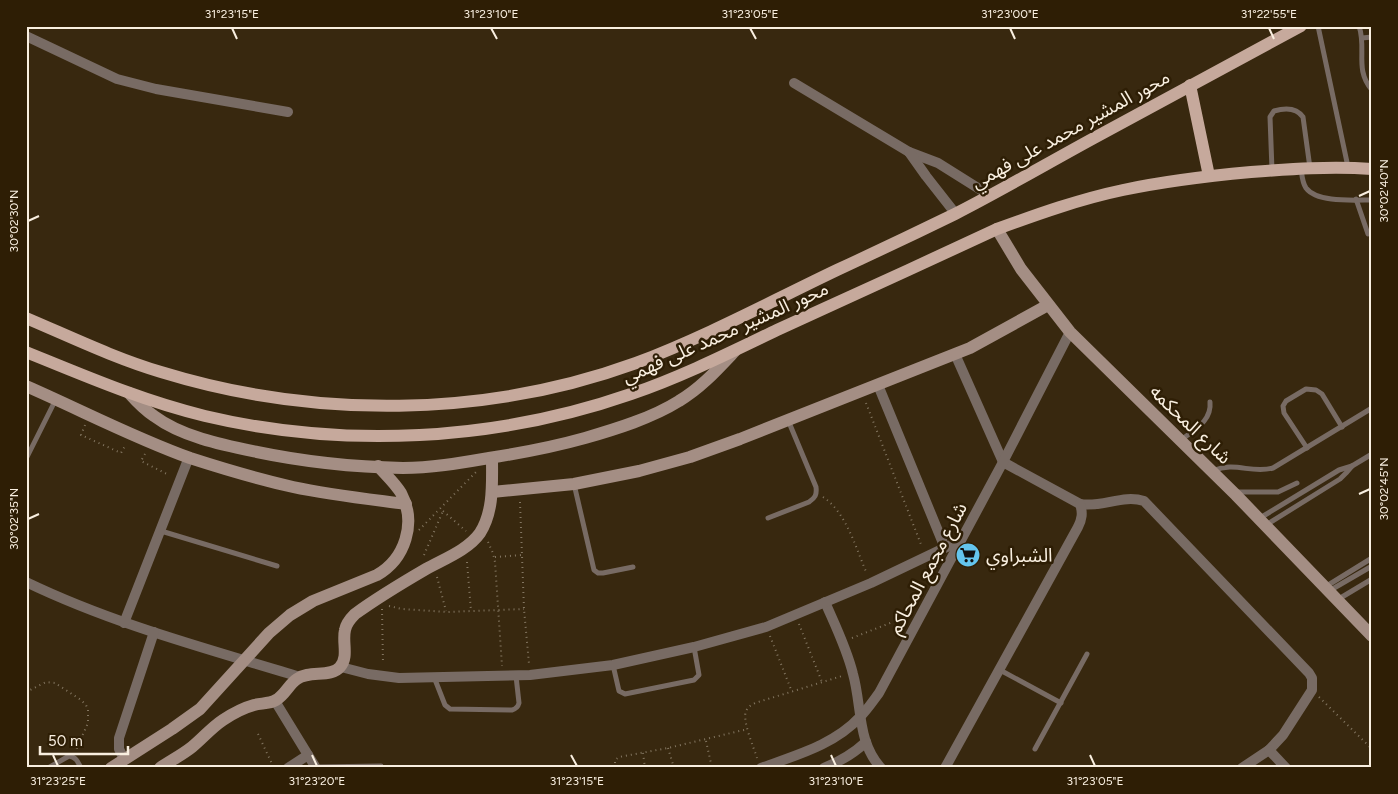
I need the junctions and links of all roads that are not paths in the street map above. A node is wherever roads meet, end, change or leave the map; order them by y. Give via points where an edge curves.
1 (1301, 26) edge
2 (1318, 26) edge
3 (1359, 26) edge
4 (26, 36) edge
5 (1372, 37) edge
6 (1362, 38) junction
7 (794, 83) dead end
8 (1190, 85) junction
9 (1372, 90) edge
10 (288, 112) dead end
11 (909, 152) junction
12 (1305, 168) junction
13 (1348, 168) junction
14 (1372, 169) edge
15 (1272, 170) junction
16 (1208, 176) junction
17 (989, 195) junction
18 (1356, 199) junction
19 (1372, 200) edge
20 (955, 213) junction
21 (997, 230) junction
22 (1368, 234) dead end
23 (1048, 305) junction
24 (26, 318) edge
25 (1070, 332) junction
26 (736, 350) junction
27 (26, 352) edge
28 (955, 354) junction
29 (878, 384) junction
30 (26, 386) edge
31 (129, 393) junction
32 (56, 399) junction
33 (1210, 402) dead end
34 (1372, 408) edge
35 (788, 420) junction
36 (1342, 427) junction
37 (1180, 440) junction
38 (1307, 448) junction
39 (1372, 454) edge
40 (190, 457) junction
41 (491, 458) junction
42 (26, 459) edge
43 (1003, 462) junction
44 (378, 466) junction
45 (1352, 466) junction
46 (1212, 472) junction
47 (1297, 483) dead end
48 (574, 484) junction
49 (492, 492) junction
50 (1233, 492) junction
51 (406, 504) junction
52 (1080, 504) junction
53 (768, 518) dead end
54 (1262, 522) junction
55 (161, 531) junction
56 (961, 540) junction
57 (945, 548) junction
58 (1372, 558) edge
59 (277, 566) dead end
60 (1372, 566) edge
61 (633, 567) dead end
62 (368, 579) junction
63 (1372, 579) edge
64 (26, 582) edge
65 (1330, 593) junction
66 (380, 600) junction
67 (825, 602) junction
68 (124, 623) junction
69 (154, 632) junction
70 (1371, 635) edge
71 (694, 647) junction
72 (1088, 654) dead end
73 (245, 660) junction
74 (613, 664) junction
75 (341, 666) junction
76 (999, 670) junction
77 (516, 676) junction
78 (300, 677) junction
79 (434, 677) junction
80 (275, 701) junction
81 (1061, 703) junction
82 (200, 709) junction
83 (860, 718) junction
84 (215, 726) junction
85 (866, 742) junction
86 (1035, 749) dead end
87 (1269, 750) junction
88 (308, 755) junction
89 (124, 759) junction
90 (760, 764) edge
91 (381, 766) dead end
92 (48, 768) edge
93 (81, 768) edge
94 (111, 768) edge
95 (160, 768) edge
96 (288, 768) edge
97 (316, 768) edge
98 (824, 768) edge
99 (882, 768) edge
100 (945, 768) edge
101 (1242, 768) edge
102 (1286, 768) edge

1 - 8 main road, محور المشير محمد على فهمي
2 - 13 lane
3 - 6 lane
4 - 10 street via 130,83
5 - 6 lane
6 - 9 lane via 1362,72
7 - 11 street
8 - 16 main road
8 - 17 main road, محور المشير محمد على فهمي
11 - 17 street via 938,163
11 - 20 street
12 - 13 main road, محور المشير محمد على فهمي
12 - 15 main road, محور المشير محمد على فهمي
12 - 15 lane via 1303,117 1289,108 1274,111 1270,117
12 - 18 lane via 1303,180 1313,195
13 - 14 main road, محور المشير محمد على فهمي
15 - 16 main road, محور المشير محمد على فهمي
16 - 21 main road, محور المشير محمد على فهمي via 1122,190 1063,206
17 - 20 main road, محور المشير محمد على فهمي
18 - 19 lane
18 - 22 lane
20 - 24 main road, محور المشير محمد على فهمي via 700,336 643,360 534,392 461,402 352,405 237,391 124,360
21 - 23 street, شارع المحكمه
21 - 26 main road, محور المشير محمد على فهمي
23 - 25 street, شارع المحكمه
23 - 28 street
25 - 37 street, شارع المحكمه
25 - 43 street, شارع مجمع المحاكم
26 - 31 main road, محور المشير محمد على فهمي via 661,383 597,405 532,421 421,435 324,434 264,427 205,416
26 - 41 street via 706,381 663,410 590,436
27 - 31 main road, محور المشير محمد على فهمي
28 - 29 street
28 - 43 street
29 - 35 street
29 - 57 street
30 - 32 street
31 - 44 street via 154,417 185,433 276,456
32 - 40 street via 130,434
32 - 42 lane
33 - 37 lane via 1205,420
34 - 36 lane
35 - 48 street via 690,456 639,471
35 - 53 lane via 816,493 809,502
36 - 38 lane
36 - 38 lane via 1322,394 1316,390 1306,389 1288,399 1283,406 1284,413
37 - 46 street, شارع المحكمه
38 - 46 lane via 1267,470 1233,466
39 - 45 lane
40 - 51 street via 294,487
40 - 55 street
41 - 44 street via 427,467
41 - 49 street
43 - 52 street
43 - 56 street, شارع مجمع المحاكم
44 - 51 street
45 - 54 lane via 1339,470
45 - 54 lane via 1340,479
46 - 50 street, شارع المحكمه
47 - 50 lane via 1278,492
48 - 49 street
48 - 61 lane via 594,570 603,573
49 - 66 street via 486,520 474,539
50 - 54 street, شارع المحكمه
51 - 62 street via 408,533 404,545 387,570
52 - 76 street via 1082,520
52 - 87 street via 1089,506 1134,498 1144,501 1312,678 1312,690
54 - 65 street, شارع المحكمه
55 - 59 lane
55 - 68 street
56 - 57 street
56 - 83 street, شارع مجمع المحاكم via 879,693
57 - 67 street
58 - 65 lane
60 - 65 lane
62 - 66 street
62 - 73 street via 301,608 279,624
63 - 65 lane
64 - 68 street
65 - 70 street, شارع المحكمه
66 - 75 street via 355,614 347,624
67 - 71 street via 766,627
67 - 83 street via 853,672
68 - 69 street
69 - 73 street
69 - 89 street via 119,738 119,749
71 - 74 street
71 - 74 lane via 699,675 694,680 625,694 619,691
72 - 81 lane
73 - 78 street
73 - 82 street
74 - 77 street
75 - 78 street via 332,672
75 - 79 street via 384,677
76 - 81 lane
76 - 100 street
77 - 79 street
77 - 79 lane via 519,703 512,710 447,708
78 - 80 street
80 - 84 street via 244,708
80 - 88 street
81 - 86 lane
82 - 84 street
82 - 89 street
83 - 85 street
83 - 90 street, شارع مجمع المحاكم via 836,737 808,751
84 - 95 street via 193,746
85 - 98 street
85 - 99 street
87 - 101 street
87 - 102 street
88 - 96 street
88 - 97 street
89 - 94 street
91 - 97 lane
92 - 93 lane via 69,756 74,756

